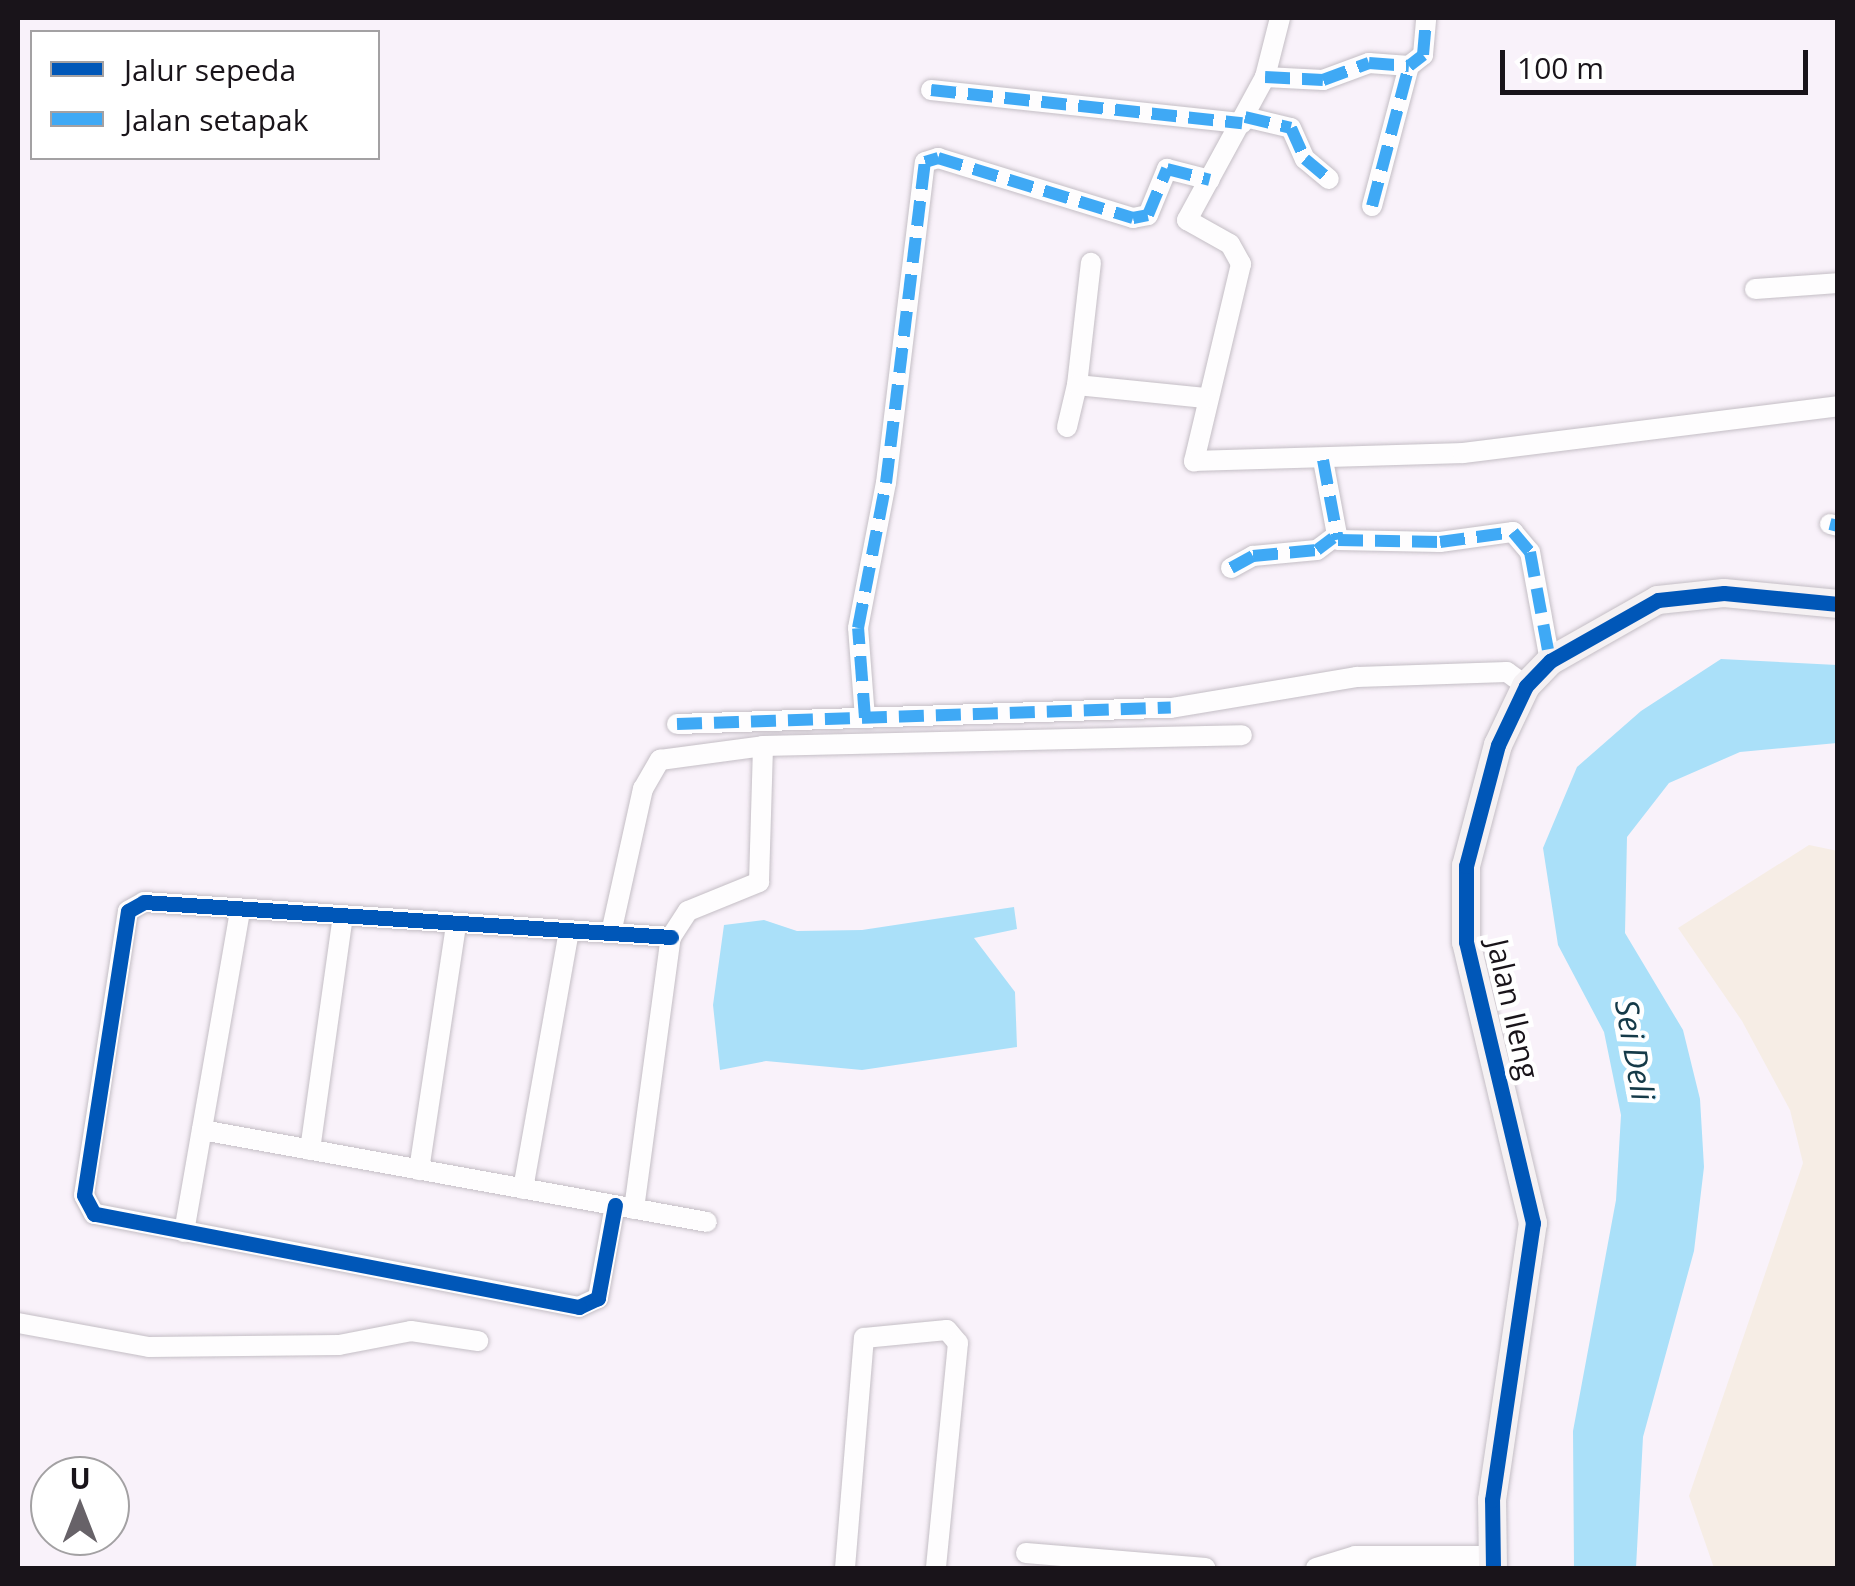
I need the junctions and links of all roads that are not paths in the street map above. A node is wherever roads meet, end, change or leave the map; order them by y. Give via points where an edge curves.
1 (1280, 18) edge
2 (1426, 18) edge
3 (1409, 66) junction
4 (1265, 77) junction
5 (931, 90) dead end
6 (1244, 120) junction
7 (1328, 179) dead end
8 (1210, 180) junction
9 (1372, 206) dead end
10 (1091, 263) dead end
11 (1838, 283) edge
12 (1755, 289) dead end
13 (1077, 385) junction
14 (1205, 398) junction
15 (1838, 406) edge
16 (1068, 427) dead end
17 (1324, 460) junction
18 (1333, 538) junction
19 (1231, 568) dead end
20 (1838, 604) edge
21 (1550, 661) junction
22 (1526, 686) junction
23 (1171, 708) junction
24 (865, 718) junction
25 (678, 724) dead end
26 (1168, 732) junction
27 (1242, 734) dead end
28 (762, 746) junction
29 (240, 910) junction
30 (343, 916) junction
31 (456, 924) junction
32 (569, 931) junction
33 (611, 933) junction
34 (671, 937) junction
35 (202, 1130) junction
36 (310, 1150) junction
37 (419, 1170) junction
38 (523, 1189) junction
39 (624, 1207) junction
40 (708, 1222) dead end
41 (184, 1232) junction
42 (18, 1324) edge
43 (478, 1341) dead end
44 (1026, 1553) dead end
45 (1355, 1562) edge
46 (1491, 1562) edge
47 (845, 1568) edge
48 (936, 1568) edge
49 (1205, 1568) edge
50 (1316, 1568) edge

1 - 4 street
2 - 3 street via 1424,55
3 - 4 street via 1369,63 1324,80
3 - 9 street
4 - 6 street
5 - 6 street
6 - 7 street via 1291,128 1305,159
6 - 8 street
8 - 14 street via 1187,224 1230,244 1241,264
8 - 24 street via 1167,168 1148,214 1133,218 938,158 924,162 886,483 858,628
10 - 13 street
11 - 12 street
13 - 14 street
13 - 16 street
14 - 17 street via 1194,460
15 - 17 street via 1552,444
17 - 18 street
18 - 19 street via 1317,550 1253,556
18 - 21 street via 1440,542 1507,528 1530,552
20 - 21 street, Jalan Ileng via 1724,593 1658,600
21 - 22 street, Jalan Ileng
22 - 23 street via 1506,672 1357,677
22 - 46 street, Jalan Ileng via 1498,745 1466,866 1466,942 1531,1187 1533,1223
23 - 24 street
23 - 26 street
24 - 25 street
26 - 27 street
26 - 28 street
28 - 33 street via 660,760 652,768
28 - 34 street via 759,882 688,911
29 - 30 street
29 - 35 street
29 - 41 street via 144,902 128,911 85,1207
30 - 31 street
30 - 36 street
31 - 32 street
31 - 37 street
32 - 33 street
32 - 38 street
33 - 34 street
34 - 39 street
35 - 36 street
35 - 41 street
36 - 37 street
37 - 38 street
38 - 39 street
39 - 40 street
39 - 41 street via 592,1306
42 - 43 street via 149,1347 339,1345 411,1332
44 - 49 street
45 - 46 street
45 - 50 street
47 - 48 street via 864,1338 947,1330 958,1343

